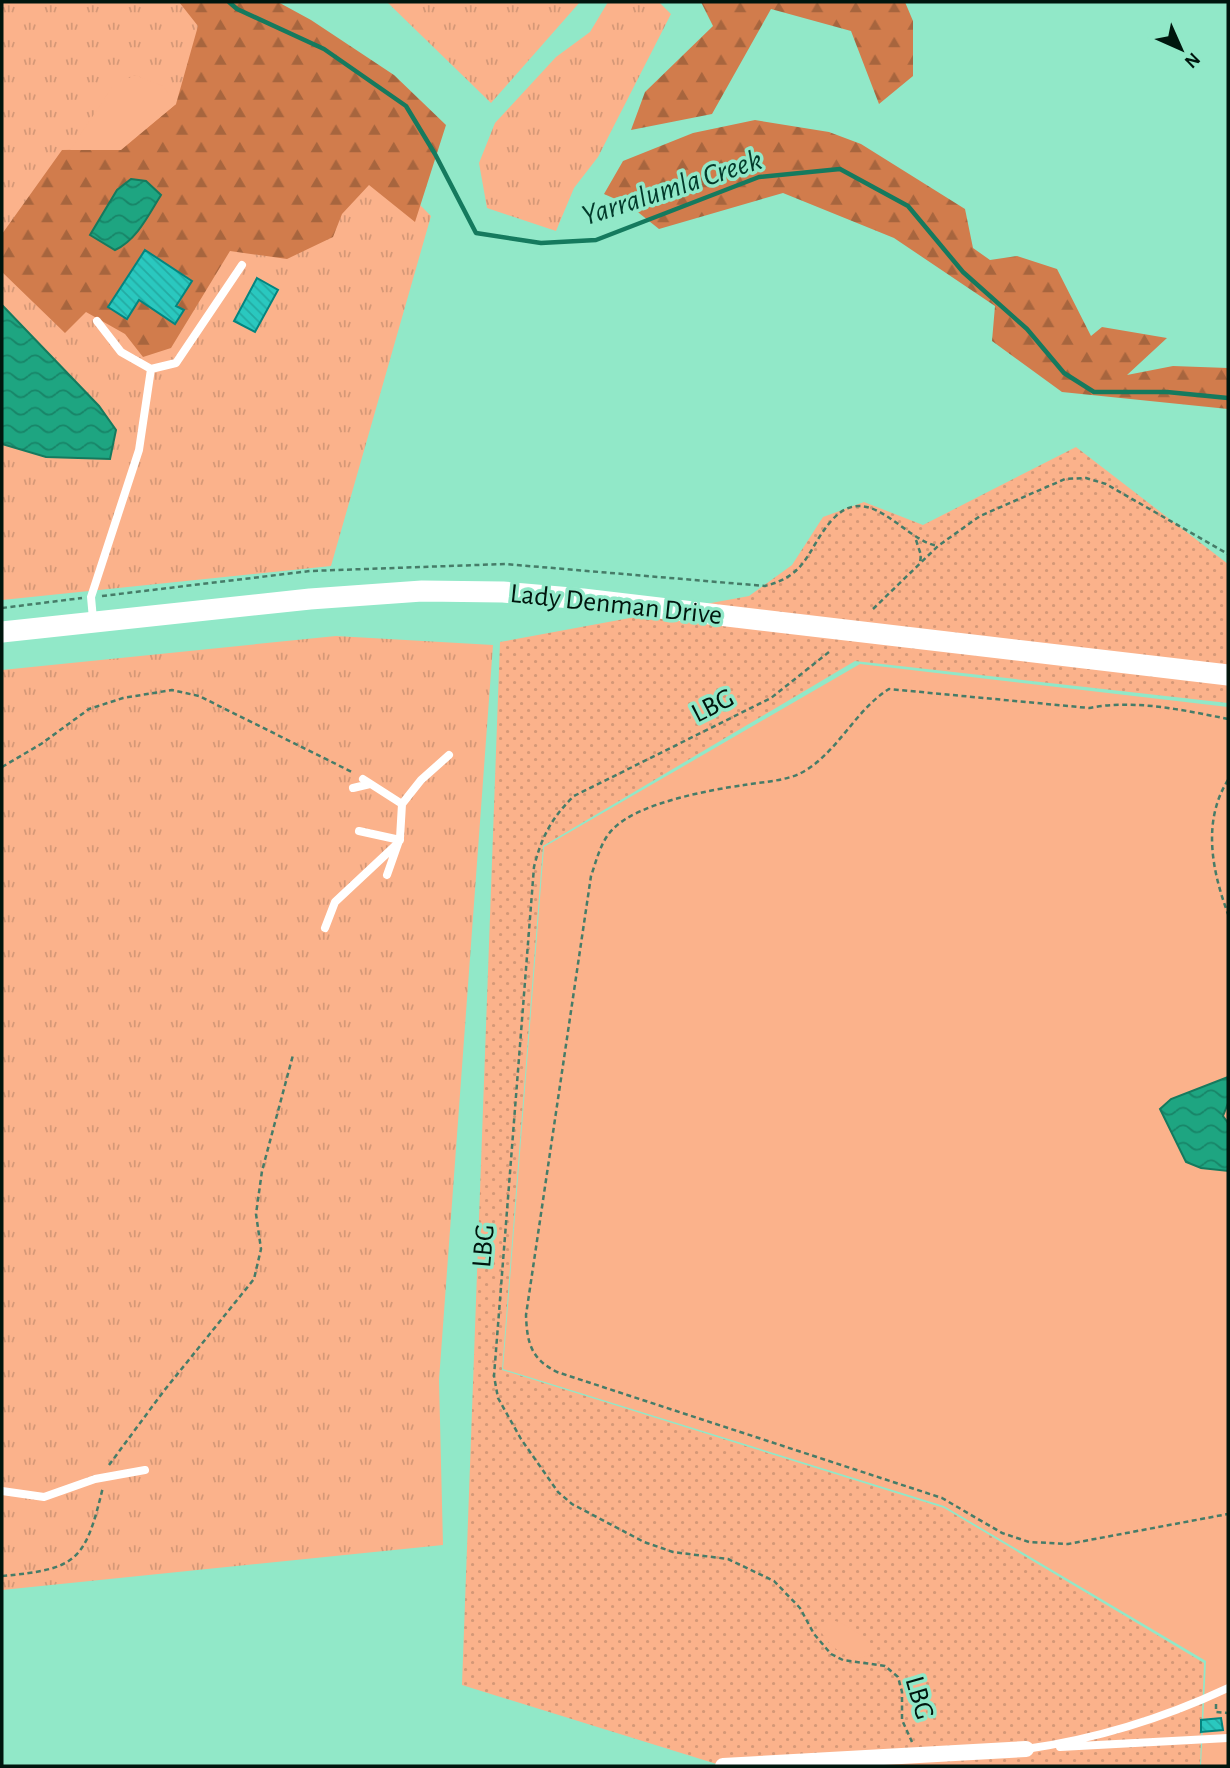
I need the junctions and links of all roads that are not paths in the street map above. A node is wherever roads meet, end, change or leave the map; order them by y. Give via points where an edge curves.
1 (242, 265) dead end
2 (97, 321) dead end
3 (151, 369) junction
4 (93, 622) junction
5 (2, 632) edge
6 (1228, 676) edge
7 (449, 755) dead end
8 (353, 788) dead end
9 (402, 804) junction
10 (359, 831) dead end
11 (399, 841) junction
12 (387, 875) dead end
13 (325, 928) dead end
14 (145, 1469) dead end
15 (2, 1491) edge
16 (1228, 1688) edge
17 (1228, 1738) edge
18 (1026, 1749) junction
19 (723, 1766) edge

1 - 3 lane via 176,363
2 - 3 lane via 121,352
3 - 4 lane via 139,450 91,597
4 - 5 street, Lady Denman Drive
4 - 6 street, Lady Denman Drive via 324,598 422,591 503,592
7 - 9 lane
8 - 9 lane via 366,781
9 - 11 lane
10 - 11 lane
11 - 12 lane
11 - 13 lane via 335,901
14 - 15 lane via 44,1497
16 - 18 lane via 1148,1720
17 - 18 lane
18 - 19 street

